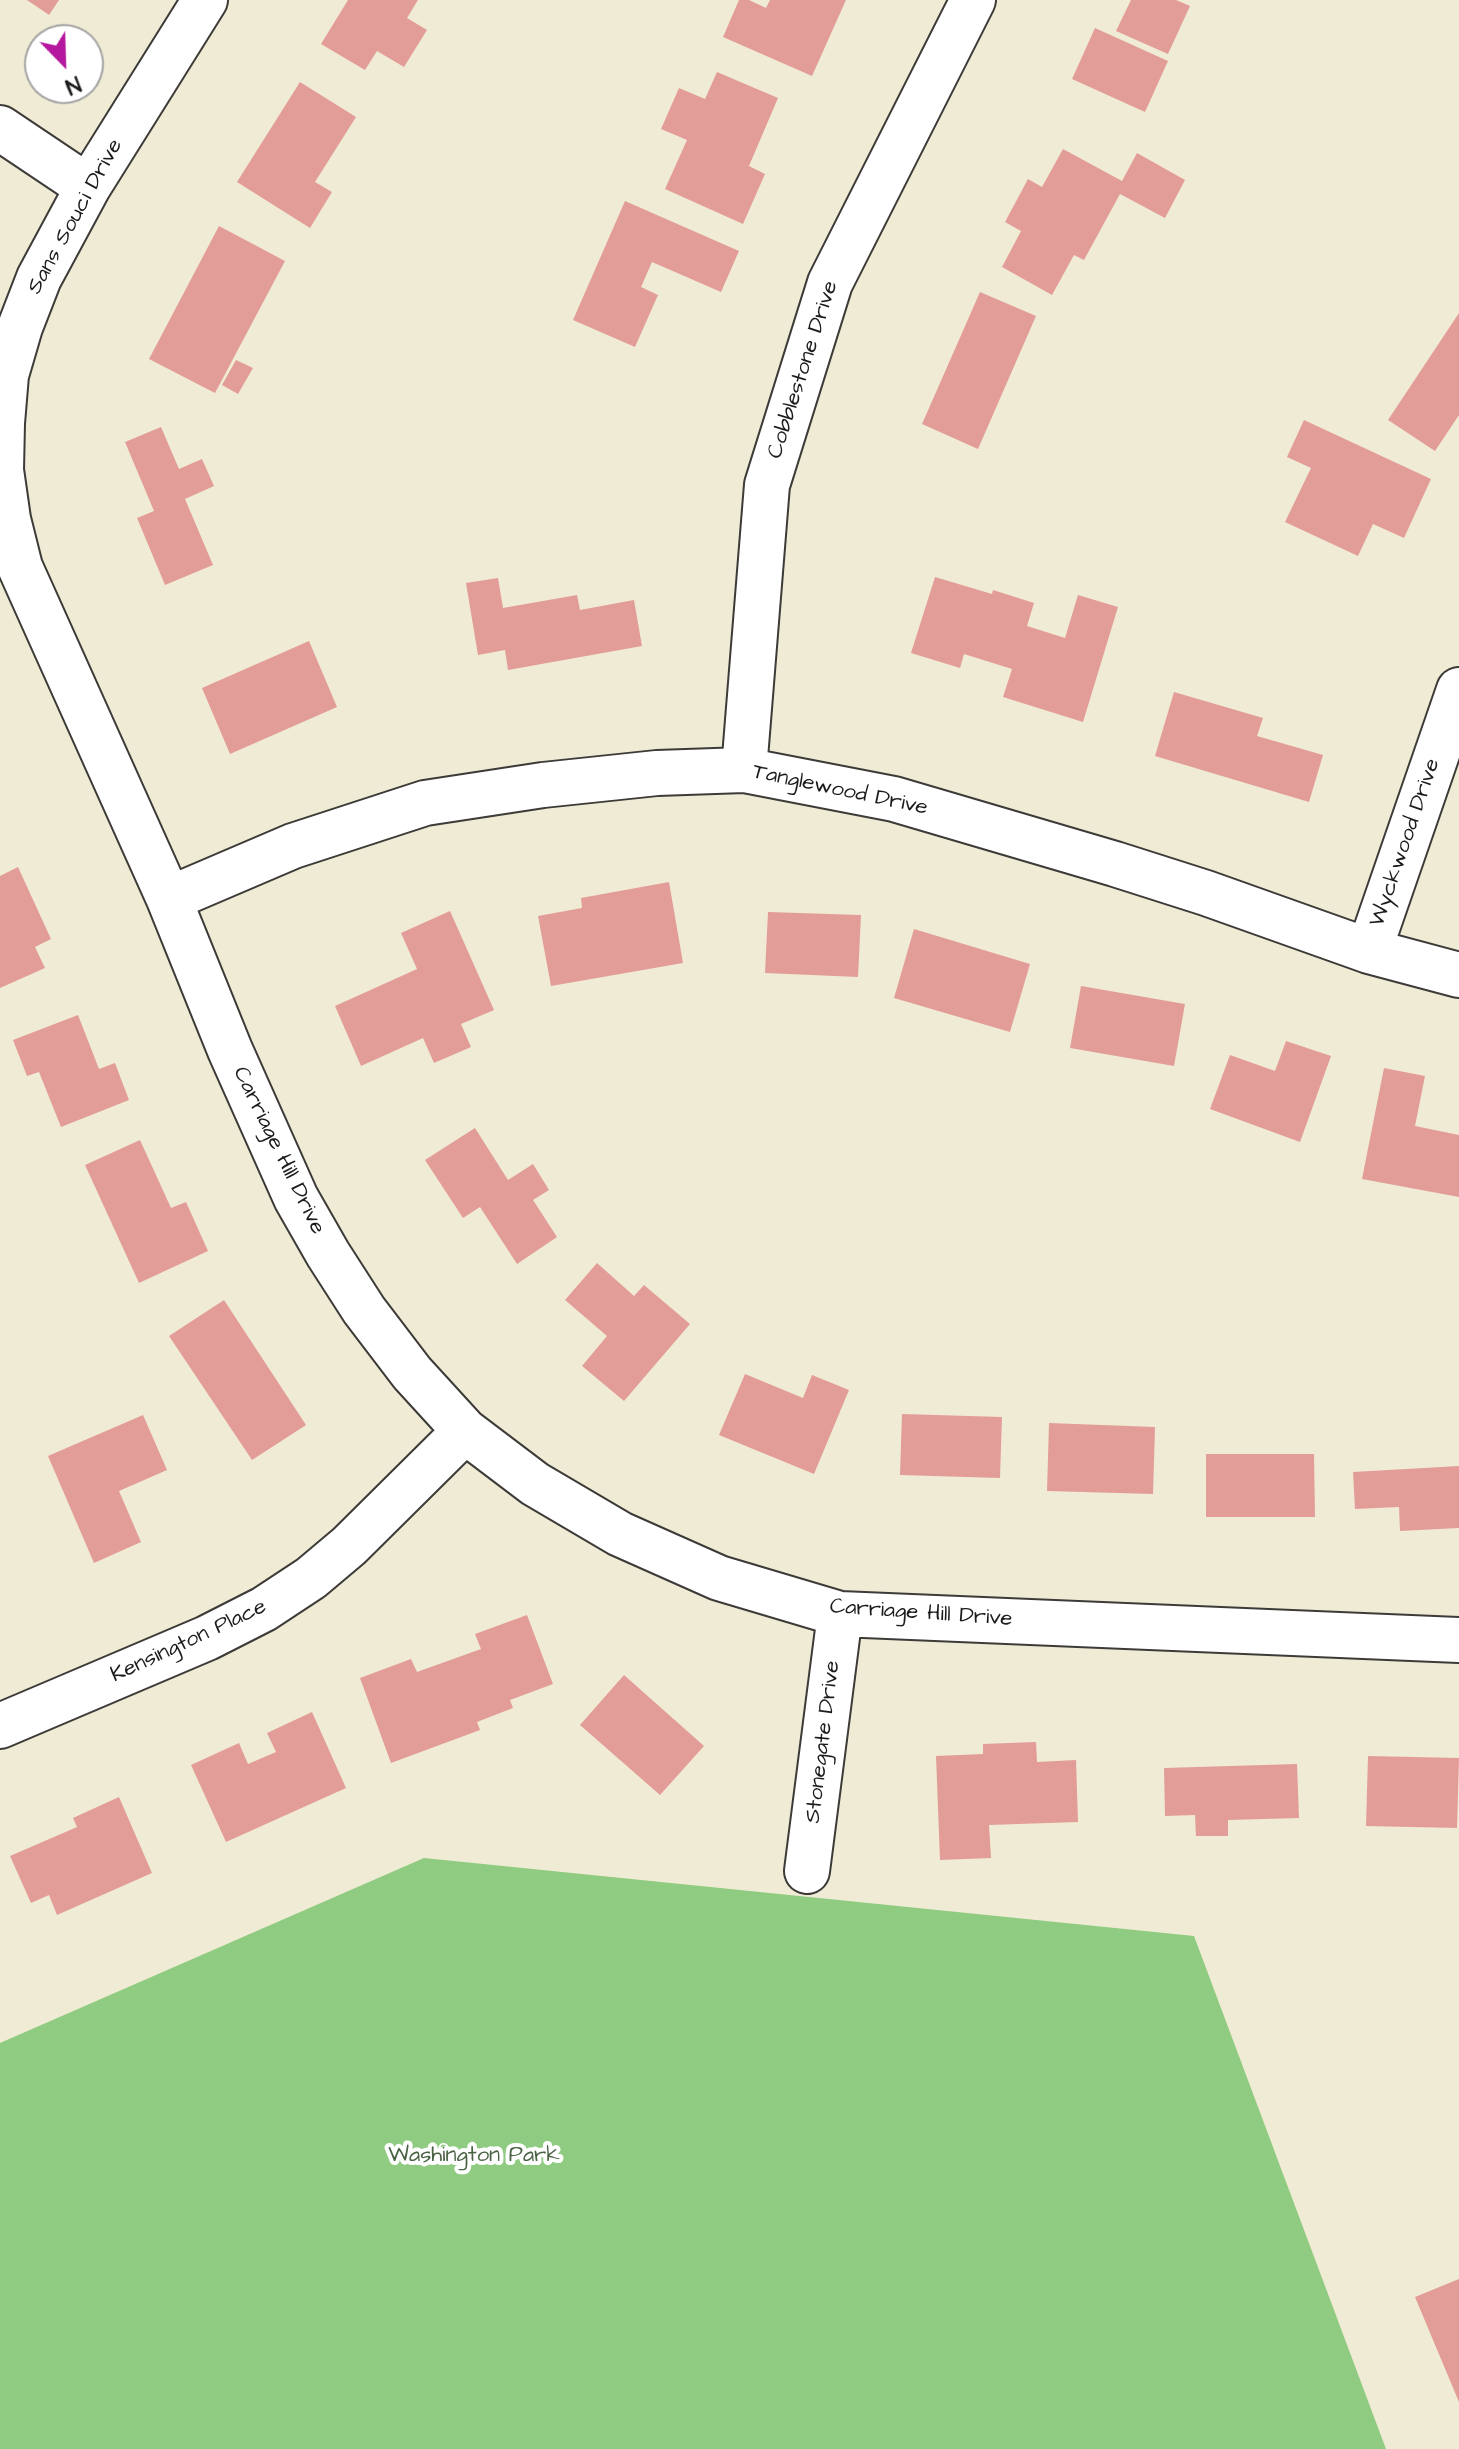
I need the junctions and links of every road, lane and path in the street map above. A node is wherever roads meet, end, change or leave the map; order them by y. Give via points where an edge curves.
1 (205, 0) edge
2 (973, 0) edge
3 (0, 128) edge
4 (88, 187) junction
5 (1459, 690) edge
6 (744, 770) junction
7 (169, 899) junction
8 (1369, 951) junction
9 (1459, 975) edge
10 (465, 1431) junction
11 (840, 1614) junction
12 (1459, 1640) edge
13 (0, 1726) edge
14 (807, 1871) dead end

1 - 4 street, Sans Souci Drive
2 - 6 street, Cobblestone Drive via 830,283 767,485
3 - 4 street
4 - 7 street, Sans Souci Drive via 39,278 20,327 6,375 1,470 20,567
5 - 8 street, Wyckwood Drive
6 - 7 street, Tanglewood Drive via 657,773 425,803 293,846
6 - 8 street, Tanglewood Drive via 894,799 1130,868
7 - 10 street, Carriage Hill Drive via 296,1198 364,1310
8 - 9 street, Tanglewood Drive
10 - 11 street, Carriage Hill Drive via 535,1484 620,1534 719,1578
10 - 13 street, Kensington Place via 349,1546 264,1609
11 - 12 street, Carriage Hill Drive
11 - 14 street, Stonegate Drive

